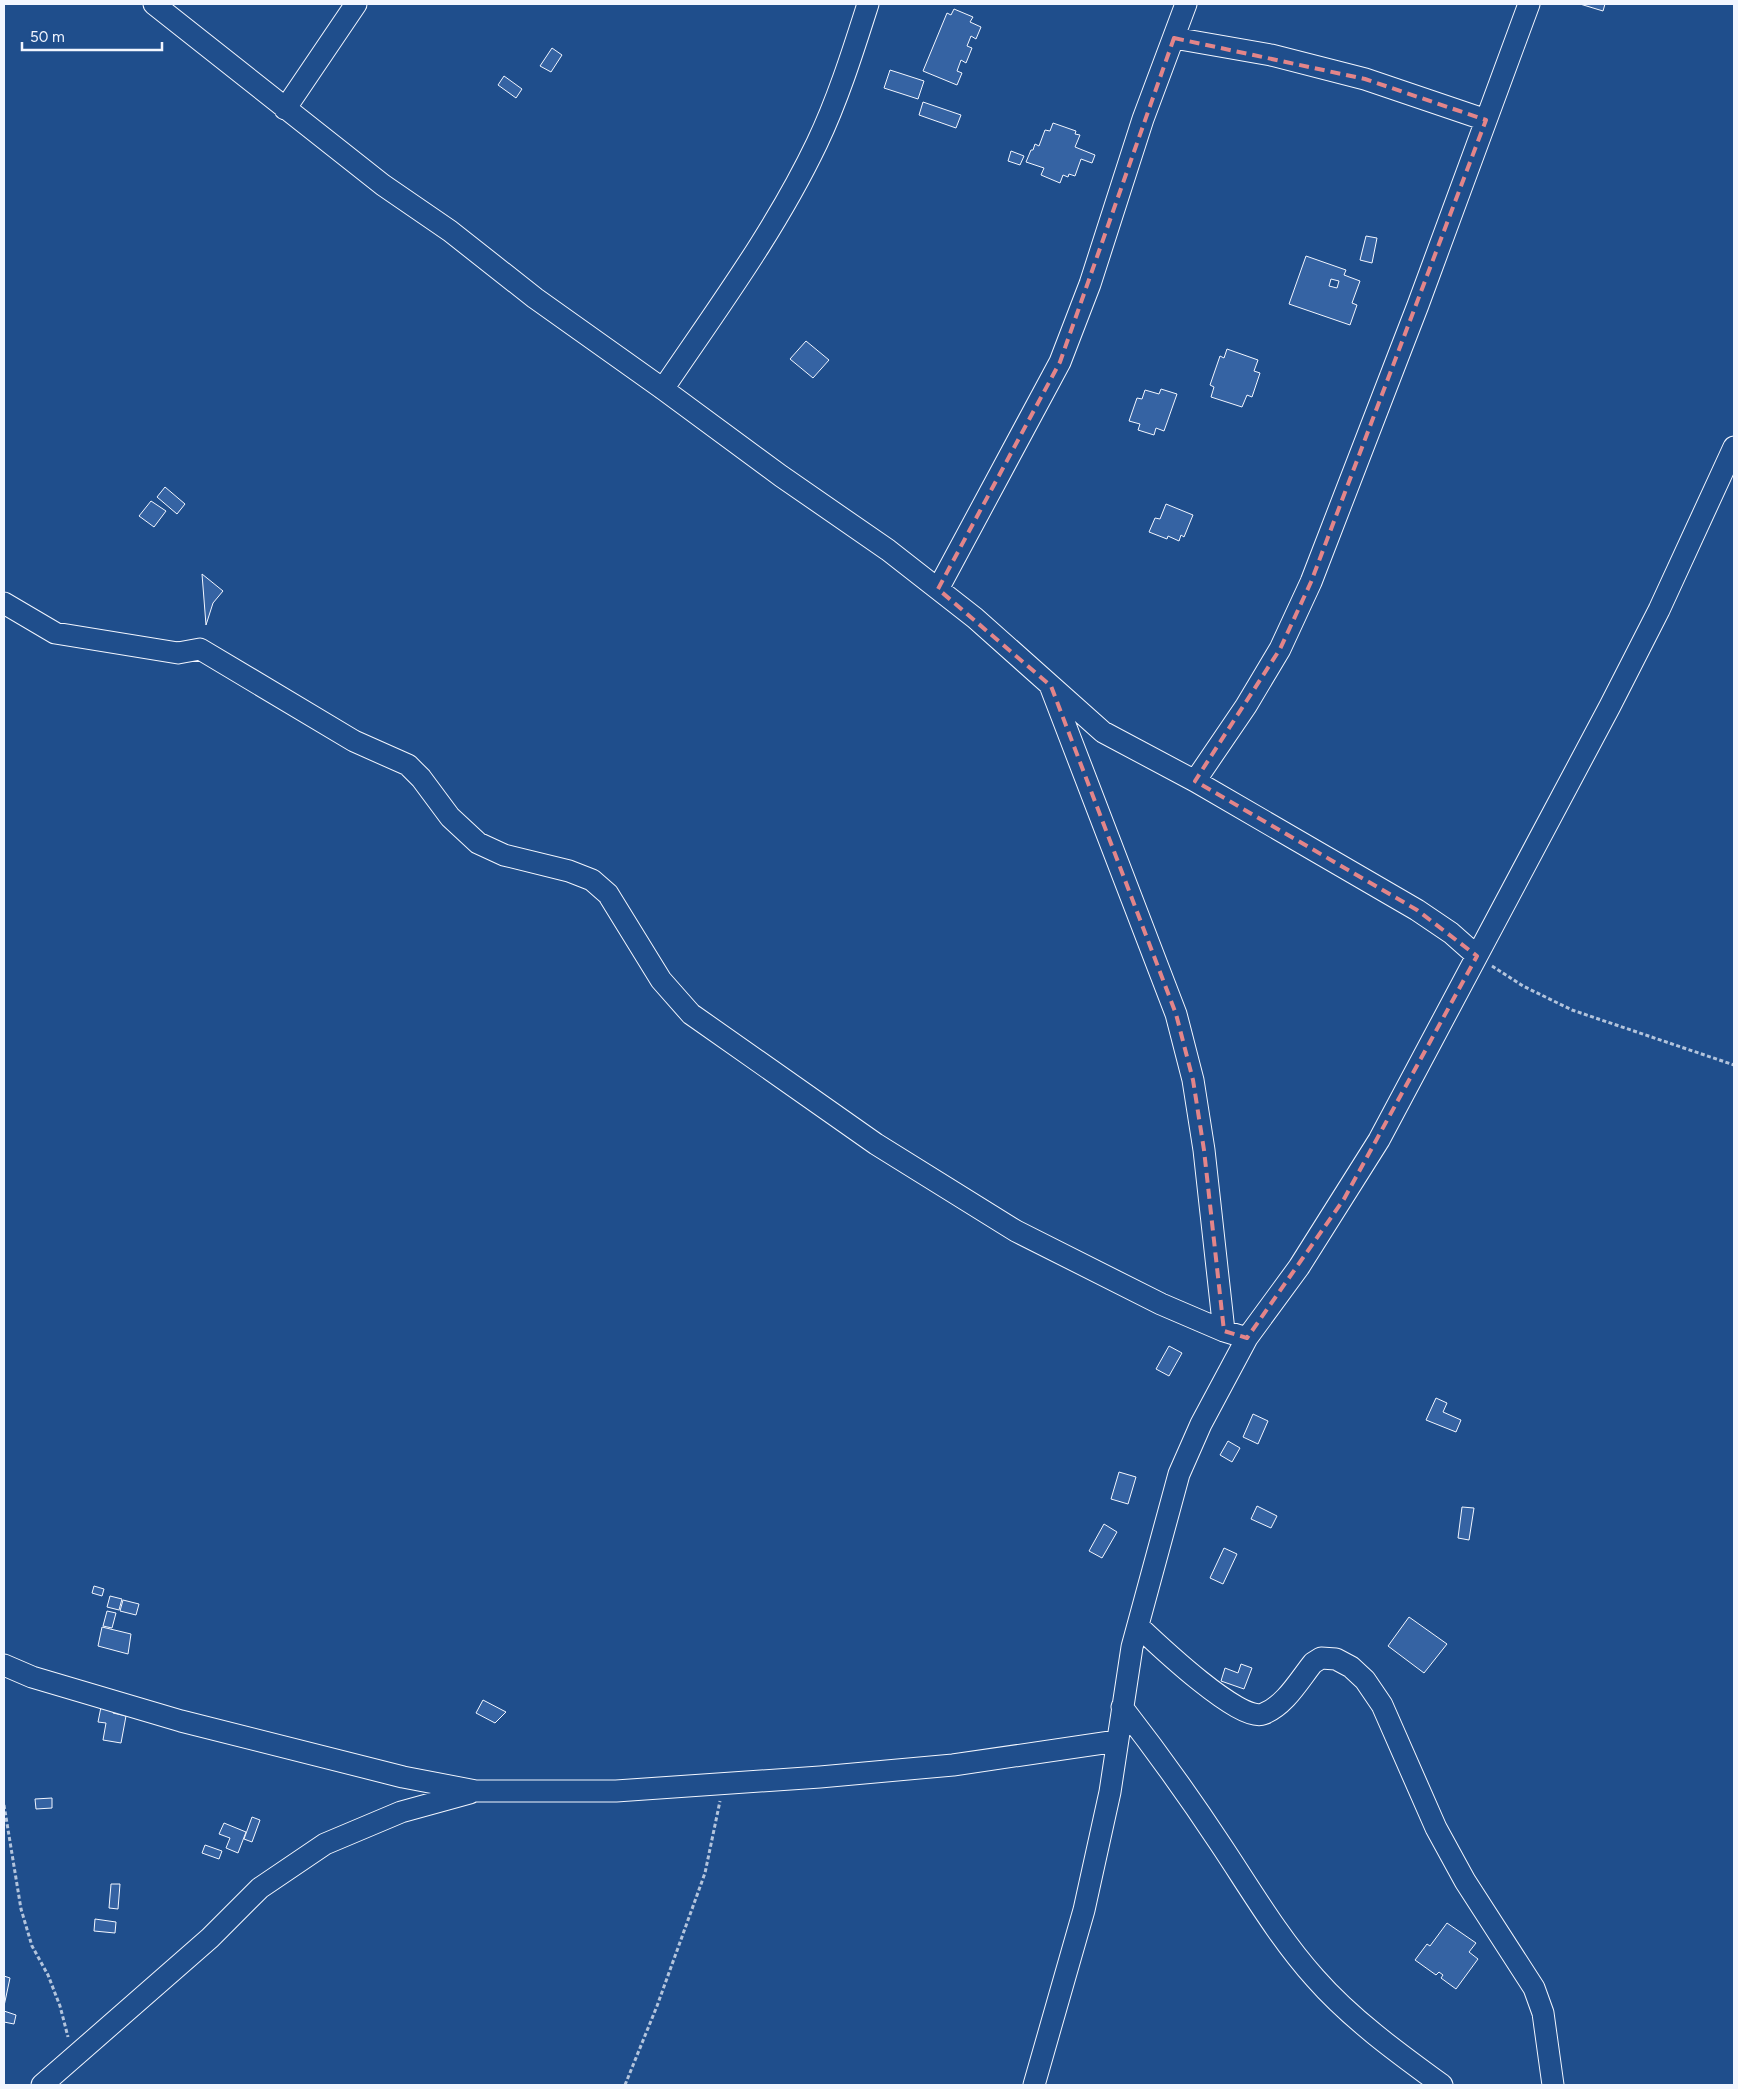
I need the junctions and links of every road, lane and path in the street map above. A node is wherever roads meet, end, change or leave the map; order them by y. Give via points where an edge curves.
1 (154, 4) edge
2 (356, 4) edge
3 (868, 4) edge
4 (1186, 4) edge
5 (1529, 4) edge
6 (1174, 38) junction
7 (286, 109) junction
8 (1486, 120) junction
9 (663, 389) junction
10 (1734, 447) edge
11 (938, 589) junction
12 (4, 603) edge
13 (1051, 686) junction
14 (1195, 780) junction
15 (1477, 956) junction
16 (1734, 1065) edge
17 (1224, 1331) junction
18 (1246, 1338) junction
19 (1138, 1626) junction
20 (4, 1665) edge
21 (1122, 1707) junction
22 (1117, 1741) junction
23 (724, 1784) junction
24 (476, 1792) junction
25 (4, 1806) edge
26 (73, 2058) junction
27 (42, 2085) edge
28 (626, 2085) edge
29 (1034, 2085) edge
30 (1442, 2085) edge
31 (1553, 2085) edge

1 - 7 street
2 - 7 street
3 - 9 street via 846,71 817,142 787,200
4 - 6 street
5 - 8 street
6 - 8 street via 1271,56 1365,79
6 - 11 street via 1060,362
7 - 9 street via 535,298
8 - 14 street via 1311,582 1280,649 1246,706
9 - 11 street
10 - 15 street via 1659,610
11 - 13 street
12 - 17 street via 55,633 178,653 200,648 354,741 401,760 416,771 450,817 478,843 504,855 592,880 608,894 661,980 691,1014 765,1067 876,1144 1016,1231 1161,1304
13 - 14 street via 1104,732
13 - 17 street via 1176,1014 1193,1080 1204,1150
14 - 15 street via 1417,910
15 - 16 path via 1523,986 1572,1010
15 - 18 street via 1344,1199 1300,1268
17 - 18 street
18 - 19 street via 1179,1474
19 - 21 street
19 - 31 street via 1190,1673 1250,1715 1263,1715 1279,1704 1313,1662 1321,1658 1351,1667 1365,1680 1382,1705 1436,1828 1465,1881 1534,1988 1544,2013
20 - 24 street via 32,1677 181,1722
21 - 22 street
21 - 30 street via 1176,1776 1265,1912 1314,1977 1366,2026
22 - 23 street via 953,1765
22 - 29 street via 1110,1792 1084,1910
23 - 24 street via 616,1792
23 - 28 path via 705,1873
24 - 26 street via 401,1812 325,1844 260,1888 210,1938
25 - 26 path via 21,1909 32,1946 60,2006
26 - 27 street

